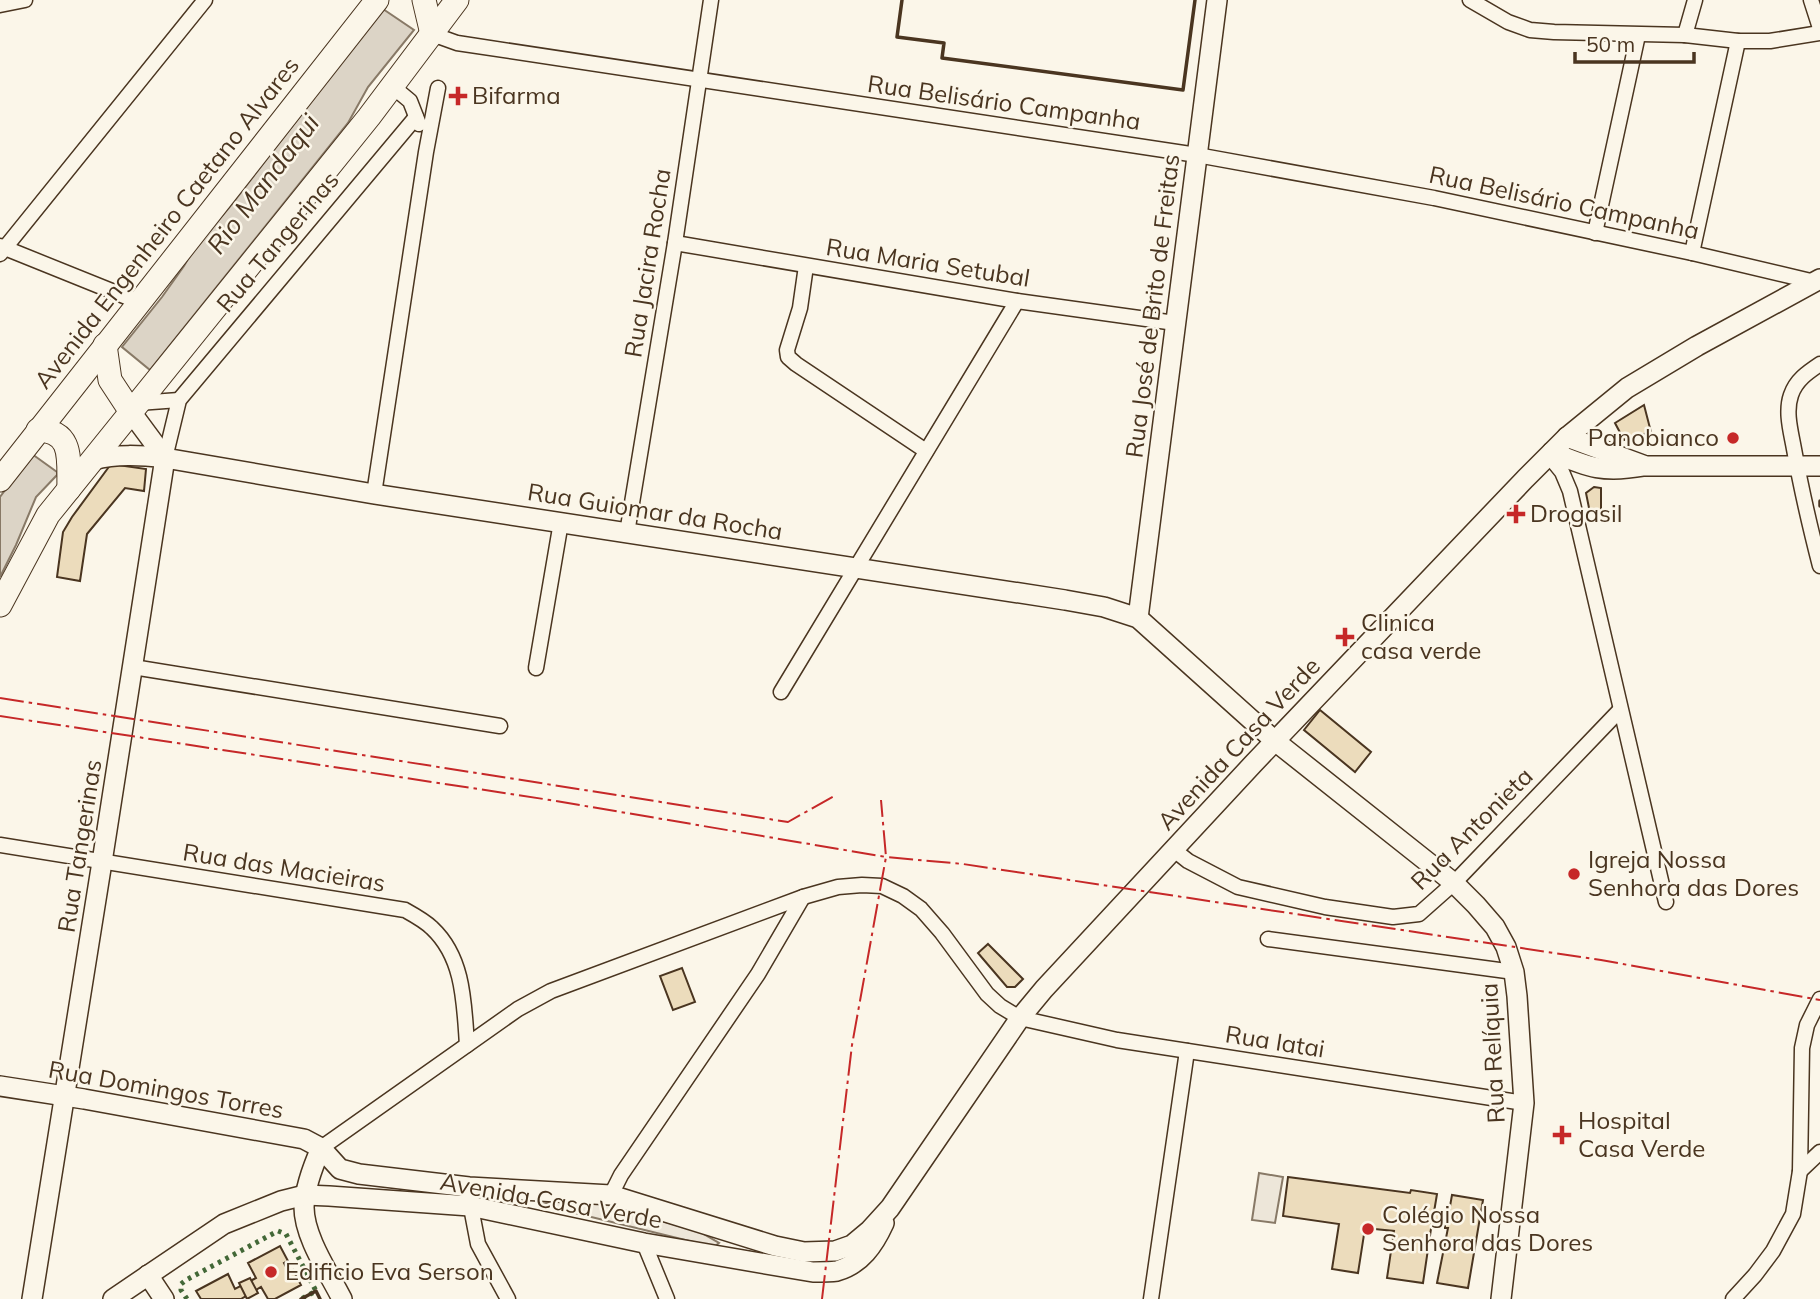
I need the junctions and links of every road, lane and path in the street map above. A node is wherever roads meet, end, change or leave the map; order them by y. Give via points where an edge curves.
1 (24, 0) edge
2 (205, 0) edge
3 (377, 0) edge
4 (424, 0) edge
5 (457, 0) edge
6 (712, 0) edge
7 (1217, 0) edge
8 (1470, 0) edge
9 (1695, 0) edge
10 (1811, 0) edge
11 (0, 5) edge
12 (1820, 31) edge
13 (432, 34) junction
14 (1638, 35) junction
15 (1685, 35) junction
16 (1738, 41) junction
17 (700, 80) junction
18 (392, 86) junction
19 (438, 89) dead end
20 (416, 117) junction
21 (426, 152) junction
22 (1197, 155) junction
23 (1595, 233) junction
24 (675, 243) junction
25 (2, 249) edge
26 (1692, 253) junction
27 (806, 266) junction
28 (1817, 280) edge
29 (1017, 301) junction
30 (139, 302) junction
31 (1175, 323) junction
32 (105, 345) junction
33 (1820, 364) edge
34 (179, 400) junction
35 (135, 408) junction
36 (38, 430) junction
37 (1567, 437) junction
38 (926, 451) junction
39 (1550, 454) junction
40 (164, 458) junction
41 (93, 460) junction
42 (1644, 466) junction
43 (1797, 466) junction
44 (1820, 466) edge
45 (1, 477) edge
46 (69, 489) junction
47 (374, 494) junction
48 (561, 522) junction
49 (627, 533) junction
50 (1820, 566) edge
51 (854, 568) junction
52 (0, 605) edge
53 (1138, 618) junction
54 (133, 667) junction
55 (537, 668) dead end
56 (780, 692) dead end
57 (1620, 710) junction
58 (500, 726) dead end
59 (1275, 741) junction
60 (0, 845) edge
61 (1174, 849) junction
62 (103, 862) junction
63 (1454, 883) junction
64 (803, 897) junction
65 (1666, 902) dead end
66 (1268, 939) dead end
67 (1514, 972) junction
68 (1820, 999) edge
69 (1020, 1018) junction
70 (467, 1045) junction
71 (1187, 1051) junction
72 (0, 1086) edge
73 (65, 1096) junction
74 (1524, 1103) junction
75 (321, 1148) junction
76 (1820, 1152) edge
77 (1800, 1171) junction
78 (305, 1195) junction
79 (611, 1195) junction
80 (469, 1196) junction
81 (890, 1208) junction
82 (643, 1243) junction
83 (148, 1275) junction
84 (32, 1299) edge
85 (113, 1299) edge
86 (164, 1299) edge
87 (342, 1299) edge
88 (508, 1299) edge
89 (667, 1299) edge
90 (1151, 1299) edge
91 (1501, 1299) edge
92 (1733, 1299) edge

1 - 11 street
2 - 25 street
3 - 30 main road, Avenida Engenheiro Caetano Alvares
4 - 13 main road
5 - 13 main road
6 - 17 street, Rua Jacira Rocha
7 - 22 street, Rua José de Brito de Freitas
8 - 14 street via 1530,30
9 - 15 street
10 - 12 street
12 - 16 street via 1770,41
13 - 17 street, Rua Belisário Campanha via 457,43
13 - 18 main road
14 - 15 street
14 - 23 street
15 - 16 street
16 - 26 street
17 - 22 street, Rua Belisário Campanha
17 - 24 street, Rua Jacira Rocha
18 - 20 street via 410,101
18 - 35 main road
19 - 21 street
20 - 21 street
20 - 34 street, Rua Tangerinas
21 - 47 street
22 - 23 street, Rua Belisário Campanha
22 - 31 street, Rua José de Brito de Freitas
23 - 26 street, Rua Belisário Campanha
24 - 27 street, Rua Maria Setubal
24 - 49 street, Rua Jacira Rocha
25 - 30 street
26 - 28 street, Rua Belisário Campanha
27 - 29 street, Rua Maria Setubal
27 - 38 street via 788,357
28 - 37 street, Avenida Casa Verde via 1627,388
29 - 31 street, Rua Maria Setubal
29 - 38 street
30 - 32 main road, Avenida Engenheiro Caetano Alvares
31 - 53 street, Rua José de Brito de Freitas
32 - 35 main road via 110,380
32 - 36 main road, Avenida Engenheiro Caetano Alvares
33 - 43 street via 1796,383 1790,396 1788,415
34 - 35 street
34 - 40 street, Rua Tangerinas
35 - 40 street
35 - 41 main road
36 - 45 main road, Avenida Engenheiro Caetano Alvares
36 - 46 main road via 54,432 66,444
37 - 39 street, Avenida Casa Verde
37 - 42 street
38 - 51 street
39 - 42 street via 1602,470
39 - 57 street via 1570,491
39 - 59 street, Avenida Casa Verde
40 - 41 street, Rua Guiomar da Rocha via 125,454
40 - 47 street, Rua Guiomar da Rocha
40 - 54 street, Rua Tangerinas
41 - 46 main road
42 - 43 street
43 - 44 street
43 - 50 street
46 - 52 main road via 48,514
47 - 48 street, Rua Guiomar da Rocha
48 - 49 street, Rua Guiomar da Rocha
48 - 55 street
49 - 51 street, Rua Guiomar da Rocha
51 - 53 street, Rua Guiomar da Rocha via 1065,600
51 - 56 street
53 - 59 street, Rua Relíquia
54 - 58 street
54 - 62 street, Rua Tangerinas
57 - 63 street, Rua Antonieta
57 - 65 street
59 - 61 street, Avenida Casa Verde
59 - 63 street, Rua Relíquia
60 - 62 street, Rua das Macieiras
61 - 63 street, Rua Antonieta via 1188,862 1238,887 1393,917 1419,914
61 - 69 street, Avenida Casa Verde
62 - 70 street, Rua das Macieiras via 405,910 432,927 455,959
62 - 73 street, Rua Tangerinas
63 - 67 street, Rua Relíquia via 1495,927
64 - 69 street via 862,885 882,886 903,895 942,933 987,993
64 - 70 street via 551,991
64 - 79 street via 758,974
66 - 67 street
67 - 74 street, Rua Relíquia
68 - 77 street via 1802,1048
69 - 71 street, Rua Iatai
69 - 81 street, Avenida Casa Verde
70 - 75 street
71 - 74 street, Rua Iatai
71 - 90 street
72 - 73 street, Rua Domingos Torres
73 - 75 street, Rua Domingos Torres via 304,1139
73 - 84 street, Rua Tangerinas
74 - 91 street, Rua Relíquia
75 - 78 street
75 - 80 street, Avenida Casa Verde via 340,1168
76 - 77 street
77 - 92 street via 1793,1214 1773,1251
78 - 80 street, Avenida Casa Verde
78 - 83 street, Avenida Casa Verde via 224,1224
78 - 87 street via 309,1230
79 - 80 street, Avenida Casa Verde
79 - 81 street, Avenida Casa Verde via 804,1252 852,1245
80 - 82 street, Avenida Casa Verde
80 - 88 street via 478,1244
81 - 82 street, Avenida Casa Verde via 868,1252 836,1271 793,1270
82 - 89 street
83 - 85 street, Avenida Casa Verde
83 - 86 street

